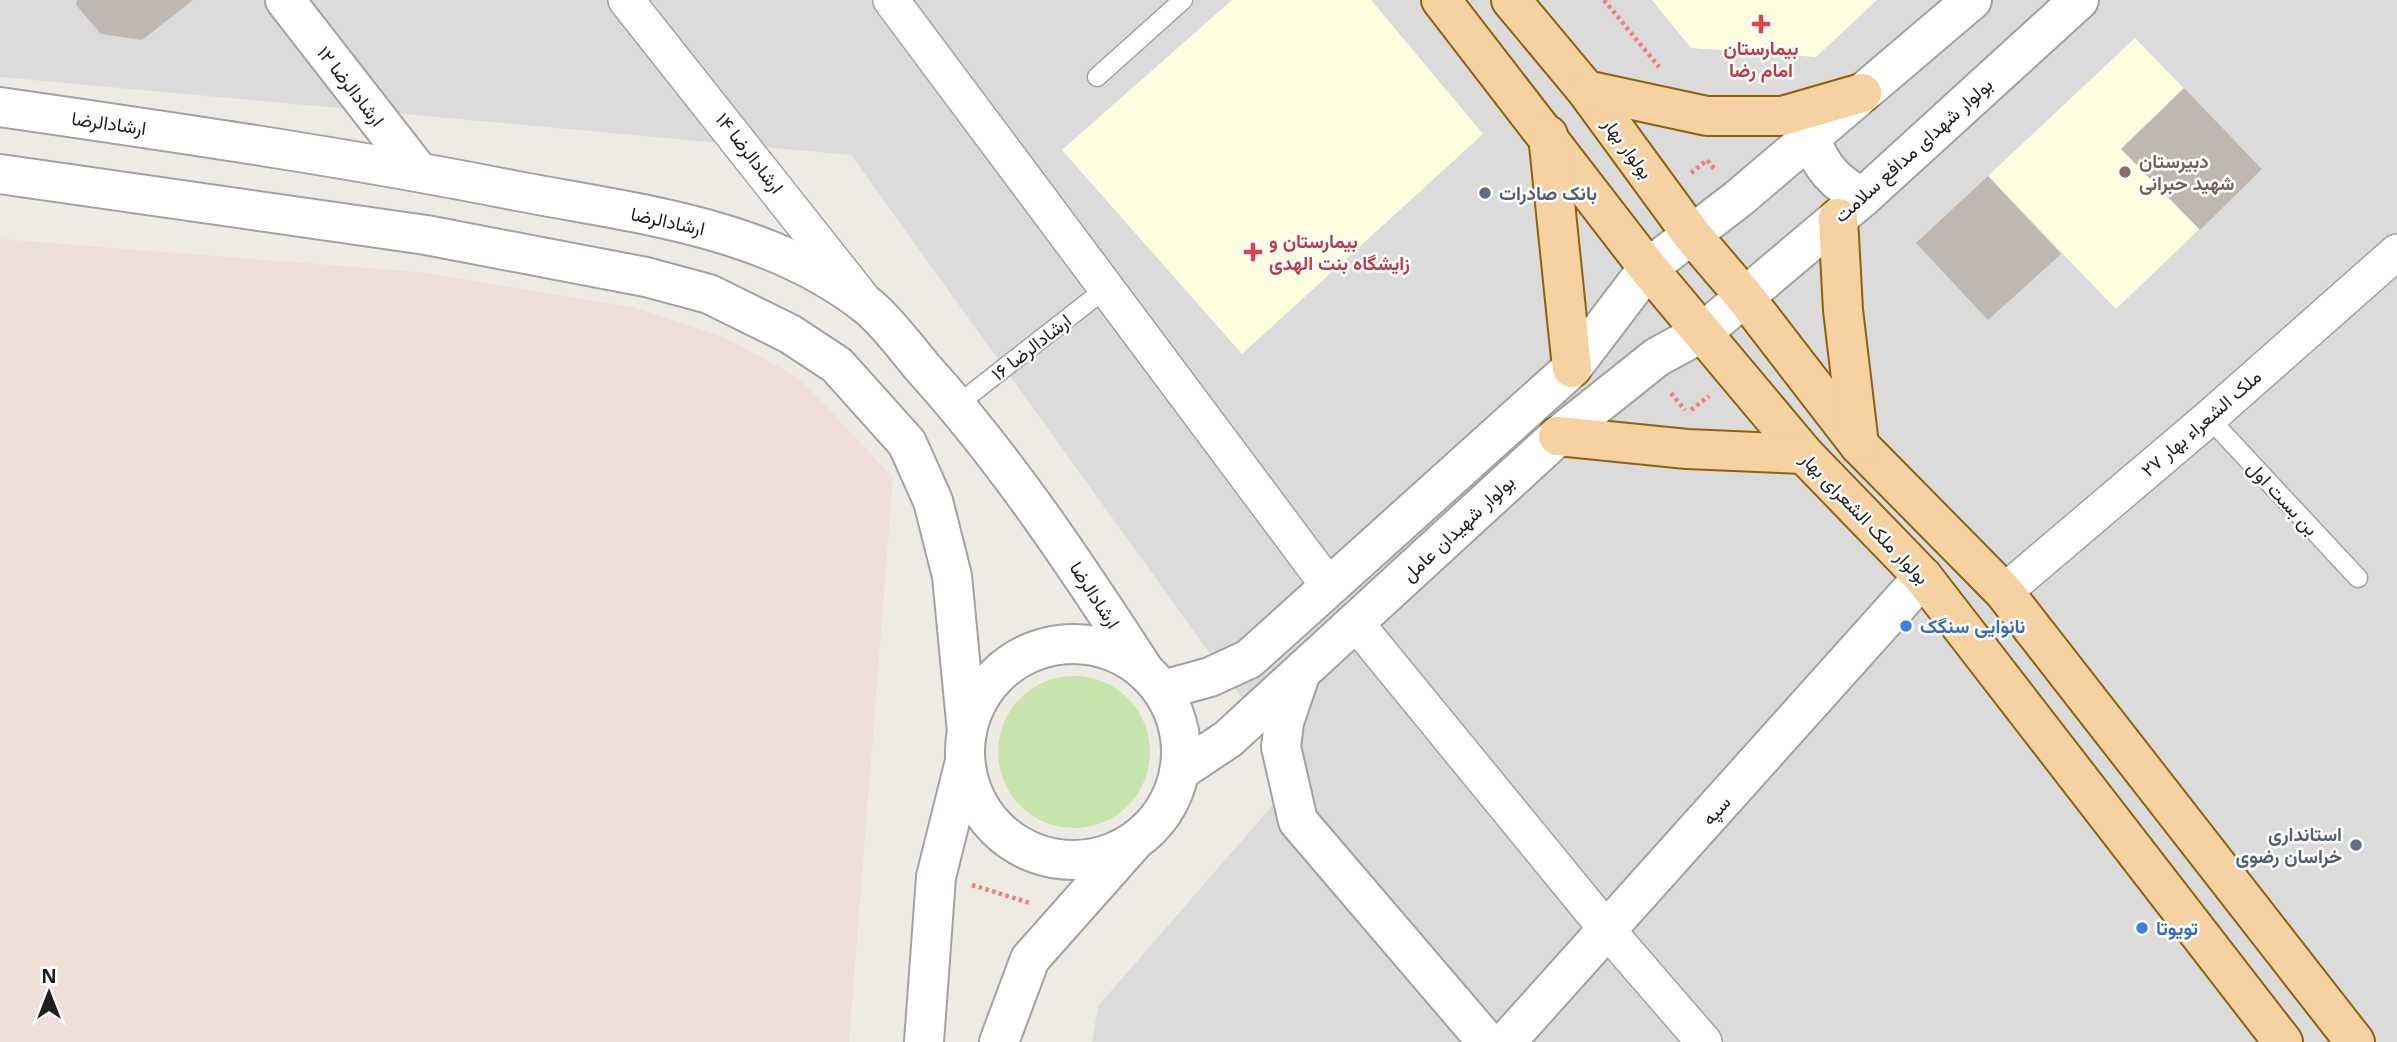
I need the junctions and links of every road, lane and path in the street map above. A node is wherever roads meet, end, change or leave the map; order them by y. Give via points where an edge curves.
1 (285, 0) edge
2 (626, 0) edge
3 (891, 0) edge
4 (1183, 0) edge
5 (1441, 0) edge
6 (1511, 0) edge
7 (1604, 0) edge
8 (1972, 0) edge
9 (2079, 0) edge
10 (1662, 70) dead end
11 (1097, 77) dead end
12 (1586, 90) junction
13 (1862, 93) junction
14 (0, 107) edge
15 (1548, 135) junction
16 (1810, 138) junction
17 (418, 171) junction
18 (0, 174) edge
19 (1850, 207) junction
20 (1692, 235) junction
21 (2397, 252) edge
22 (1648, 268) junction
23 (1105, 289) junction
24 (1744, 296) junction
25 (871, 309) junction
26 (1703, 332) junction
27 (1572, 368) junction
28 (957, 405) junction
29 (2209, 418) junction
30 (1558, 436) junction
31 (1859, 445) junction
32 (1804, 454) junction
33 (1923, 577) junction
34 (2358, 578) dead end
35 (1328, 585) junction
36 (2004, 592) junction
37 (1355, 622) junction
38 (1301, 672) junction
39 (1153, 680) junction
40 (966, 747) junction
41 (1180, 771) junction
42 (1135, 841) junction
43 (936, 877) junction
44 (1059, 928) junction
45 (1608, 931) junction
46 (924, 1042) edge
47 (999, 1042) edge
48 (1488, 1042) edge
49 (1506, 1042) edge
50 (1704, 1042) edge
51 (2283, 1042) edge
52 (2355, 1042) edge

1 - 17 street, ارشادالرضا ١٢
2 - 25 street, ارشادالرضا ۱۴
3 - 23 street
4 - 11 lane
5 - 15 main road, بولوار ملک الشعرای بهار
6 - 12 main road, بولوار بهار
7 - 10 path
8 - 13 street
9 - 19 street, بولوار شهدای مدافع سلامت
12 - 13 main road via 1707,116 1782,116
12 - 20 main road, بولوار بهار
13 - 16 street
14 - 17 street, ارشادالرضا
15 - 22 main road, بولوار ملک الشعرای بهار
15 - 27 main road
16 - 19 street
16 - 20 street
17 - 25 street, ارشادالرضا via 740,237 820,274
18 - 40 street via 426,235 646,277 709,294 790,334 837,365 907,443 928,489 952,576
19 - 24 street, بولوار شهدای مدافع سلامت
19 - 31 main road via 1843,310
20 - 22 street
20 - 24 main road, بولوار بهار
21 - 29 street, ملک الشعراء بهار ۲۷
22 - 26 main road, بولوار ملک الشعرای بهار
22 - 27 street
23 - 28 lane, ارشادالرضا ۱۶
23 - 35 street
24 - 26 street, بولوار شهیدان عامل
24 - 31 main road
25 - 28 street, ارشادالرضا
26 - 30 street, بولوار شهیدان عامل via 1657,356
26 - 32 main road, بولوار ملک الشعرای بهار
27 - 35 street
28 - 39 street, ارشادالرضا via 1067,551
29 - 34 lane, بن بست اول
29 - 36 street, ملک الشعراء بهار ۲۷
30 - 32 main road via 1687,449
30 - 37 street, بولوار شهیدان عامل
31 - 36 main road
32 - 33 main road, بولوار ملک الشعرای بهار
33 - 45 street, سپه
33 - 51 main road, بولوار ملک الشعرای بهار
35 - 39 street via 1249,659 1210,677
36 - 52 main road
37 - 38 street, بولوار شهیدان عامل
37 - 45 street
38 - 41 street, بولوار شهیدان عامل via 1228,739
38 - 48 street via 1284,722 1281,747 1298,821
39 - 40 street via 1120,654 1093,645 1037,650 990,682 975,706
39 - 41 street via 1175,715 1182,743
40 - 42 street via 971,789 984,813 1003,834 1027,850 1083,860 1110,854
40 - 43 street
41 - 42 street via 1172,798 1156,822
42 - 44 street
43 - 44 path via 1042,907
43 - 46 street
44 - 47 street via 1030,959
45 - 49 street, سپه
45 - 50 street

